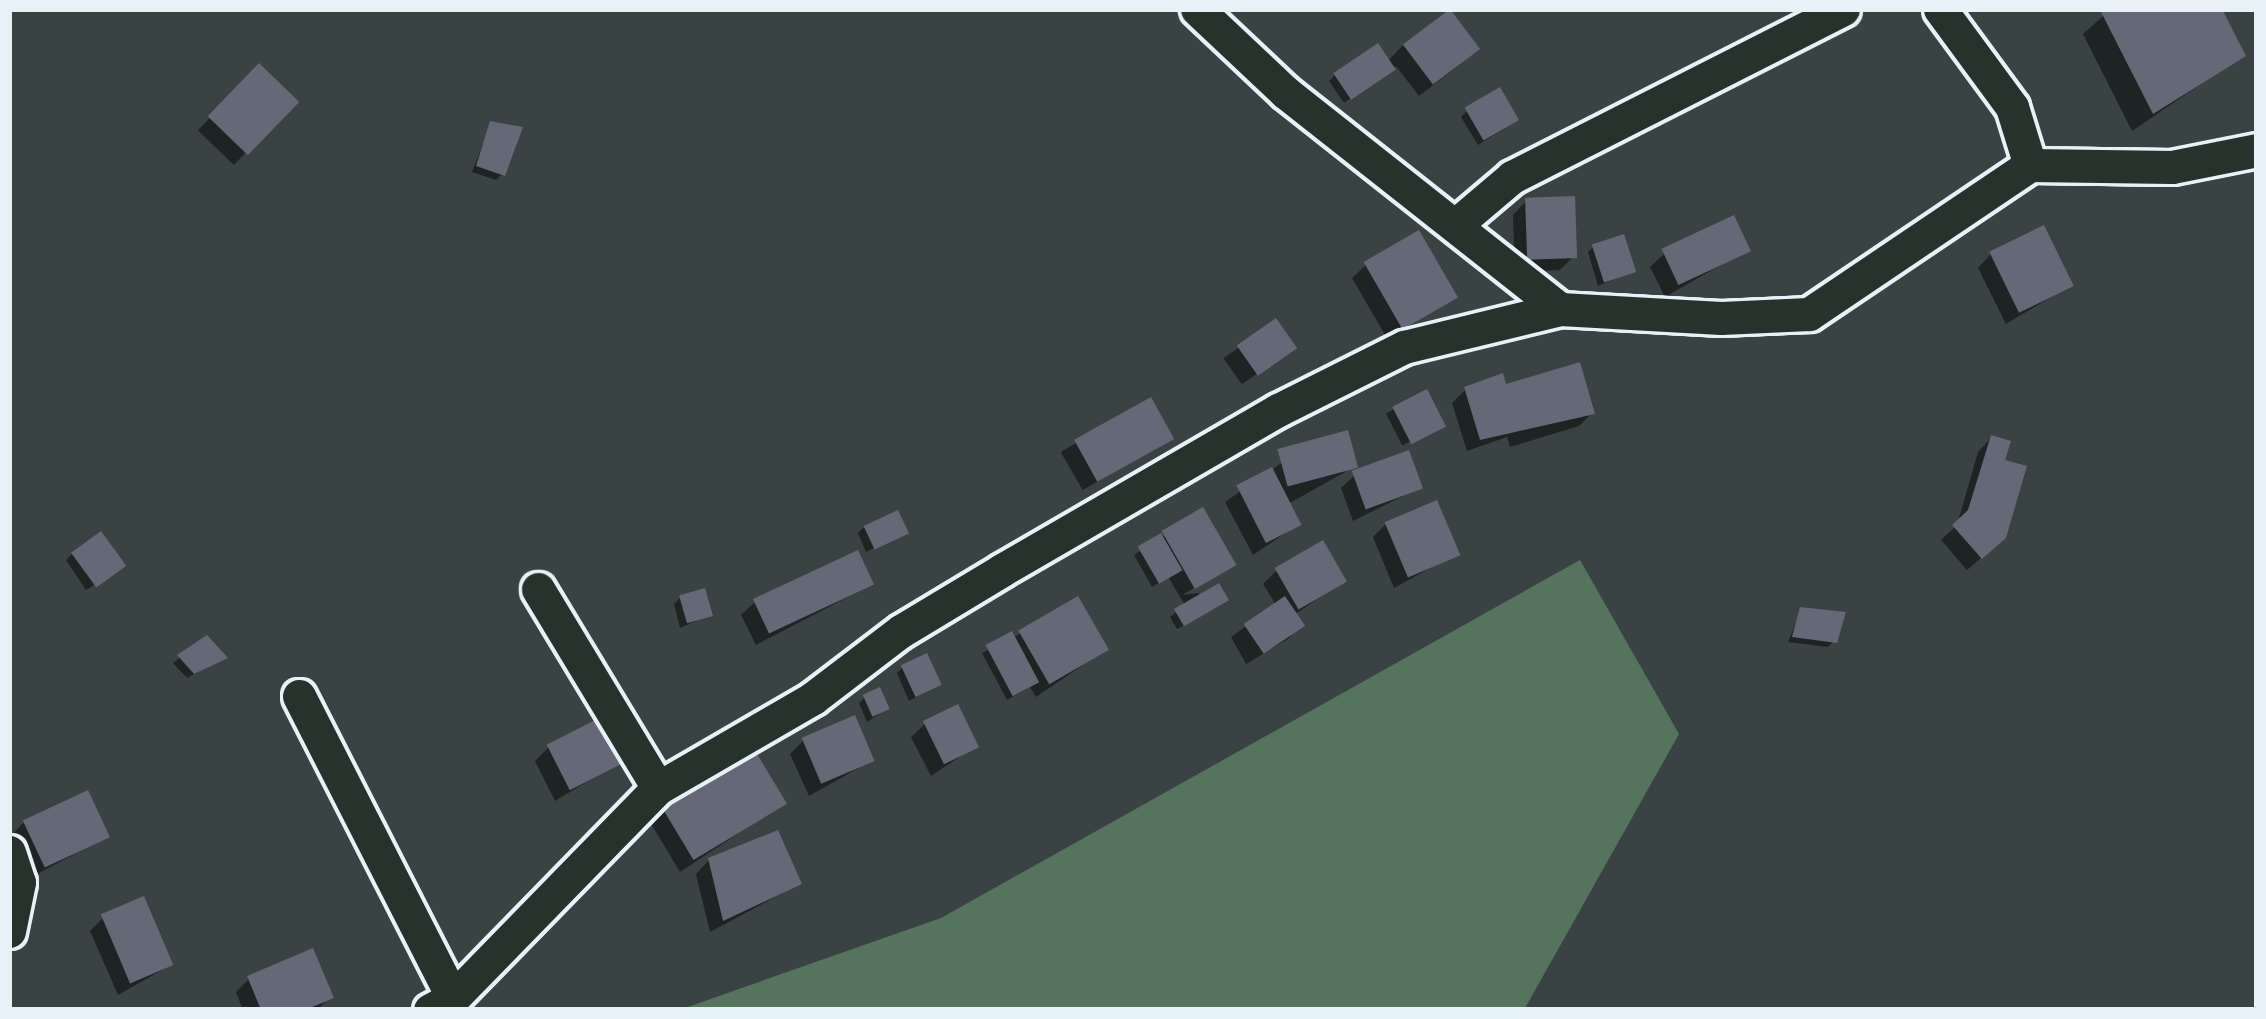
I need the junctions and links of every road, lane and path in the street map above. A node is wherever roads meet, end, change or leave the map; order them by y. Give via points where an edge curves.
1 (1197, 9) edge
2 (1843, 9) edge
3 (1940, 9) edge
4 (2257, 149) edge
5 (2030, 166) junction
6 (1459, 222) junction
7 (1560, 309) junction
8 (538, 590) dead end
9 (298, 696) dead end
10 (658, 788) junction
11 (9, 852) edge
12 (9, 931) edge
13 (442, 1004) edge

1 - 6 street via 1285,92
2 - 6 street via 1513,178
3 - 5 street via 2012,107
4 - 5 street via 2172,166
5 - 7 street via 1809,314
6 - 7 street
7 - 10 street via 1404,347 1278,410 901,632 814,698
8 - 10 street
9 - 13 street
10 - 13 street
11 - 12 street via 19,882

